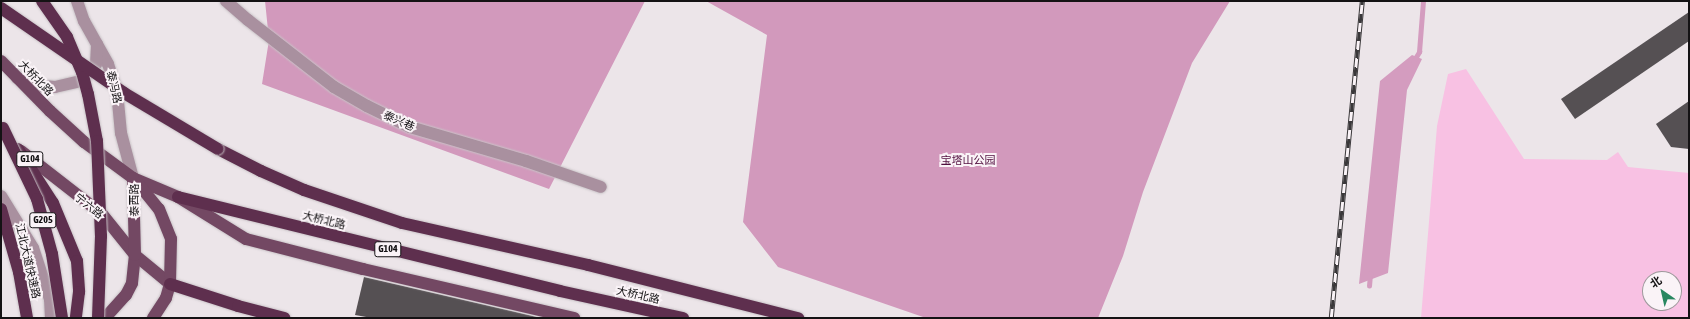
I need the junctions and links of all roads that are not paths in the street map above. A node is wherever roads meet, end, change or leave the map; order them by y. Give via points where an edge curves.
1 (42, 1) edge
2 (77, 1) edge
3 (226, 1) edge
4 (1, 8) edge
5 (97, 44) junction
6 (1, 61) edge
7 (17, 78) junction
8 (1, 125) edge
9 (1, 135) edge
10 (18, 149) junction
11 (133, 178) junction
12 (600, 187) dead end
13 (1, 196) edge
14 (178, 198) junction
15 (1, 210) edge
16 (135, 255) junction
17 (170, 284) junction
18 (26, 318) edge
19 (51, 318) edge
20 (62, 318) edge
21 (76, 318) edge
22 (98, 318) edge
23 (105, 318) edge
24 (153, 318) edge
25 (284, 318) edge
26 (574, 318) edge
27 (683, 318) edge
28 (798, 318) edge

1 - 22 highway, bridge via 67,38 82,72 97,141 101,236
2 - 5 street, 泰冯路
3 - 12 street, 泰兴巷 via 334,87 367,106 410,127 526,161
4 - 28 highway, bridge via 167,120 261,172 304,190 402,224 580,264
5 - 7 street via 96,64 80,81 55,87 33,85
5 - 11 street, 泰冯路 via 108,64 117,91 121,133
6 - 7 main road, 大桥北路
7 - 11 main road, 大桥北路 via 84,142
8 - 20 highway, 江北大道快速路 / G205, bridge via 37,199 52,254
9 - 10 main road, 宁六路 / G104
10 - 16 main road, 宁六路 / G104 via 102,214
10 - 21 highway via 53,203 77,260 79,292
11 - 14 main road, 大桥北路
11 - 16 main road, 泰西路
11 - 17 main road, 泰西路 via 165,220 171,239
13 - 19 street via 33,248 50,299
14 - 26 main road via 246,239
14 - 27 highway, 大桥北路 / G104
15 - 18 highway, 江北大道快速路 via 19,272
16 - 17 main road, 宁六路 / G104
16 - 23 main road, 泰西路 via 132,283 121,301
17 - 24 main road, 泰西路 via 166,298
17 - 25 highway, G104

